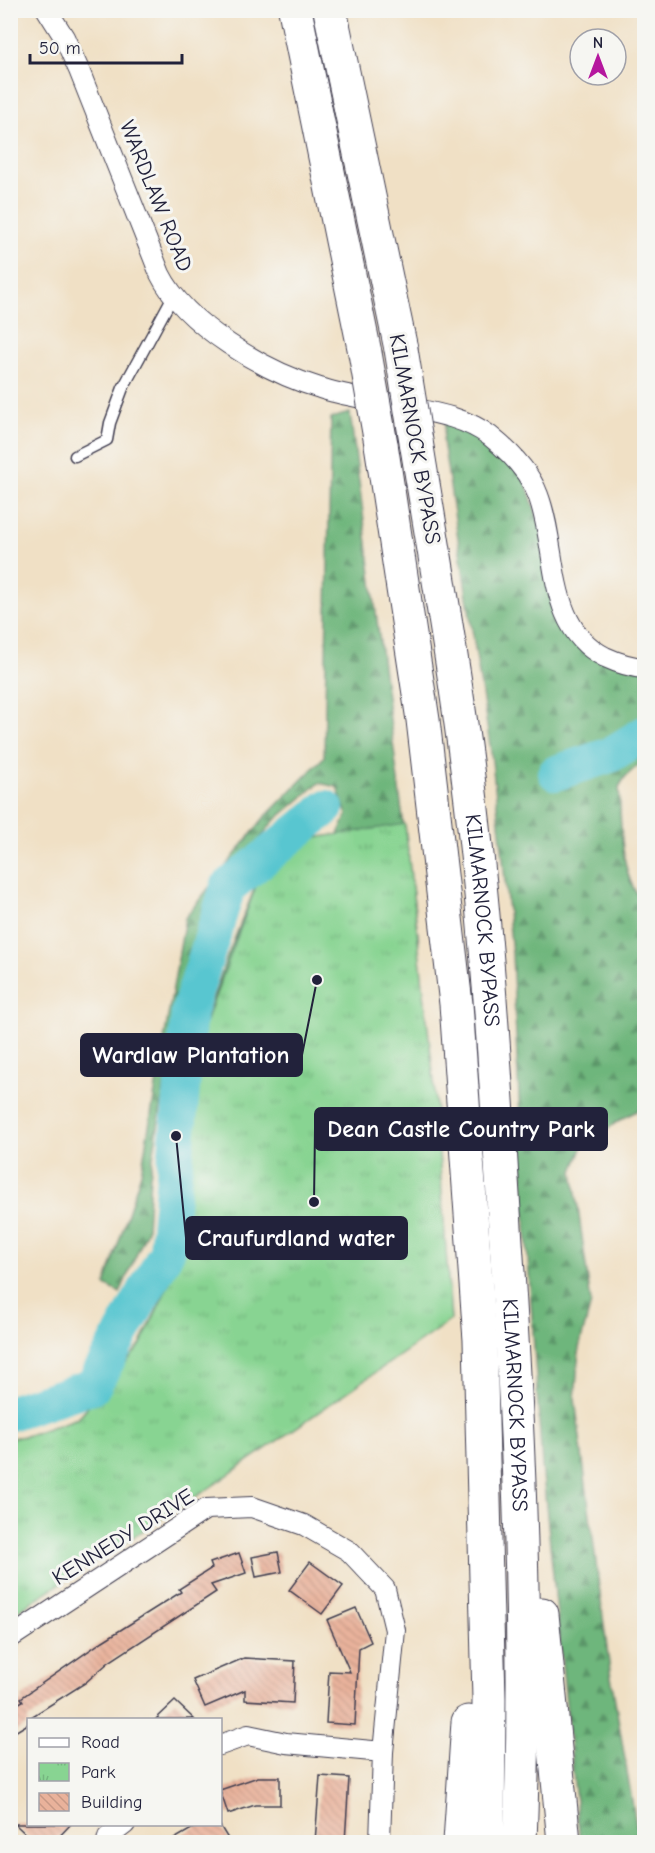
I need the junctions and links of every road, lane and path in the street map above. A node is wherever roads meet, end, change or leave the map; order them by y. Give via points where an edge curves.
1 (46, 10) edge
2 (295, 10) edge
3 (330, 10) edge
4 (173, 296) junction
5 (75, 456) dead end
6 (645, 668) edge
7 (520, 1525) junction
8 (486, 1595) junction
9 (10, 1638) edge
10 (222, 1744) edge
11 (383, 1752) junction
12 (122, 1826) edge
13 (107, 1842) edge
14 (380, 1842) edge
15 (460, 1842) edge
16 (488, 1842) edge
17 (520, 1842) edge
18 (564, 1842) edge

1 - 4 street, WARDLAW ROAD via 79,70 160,274
2 - 8 highway, KILMARNOCK BYPASS, bridge via 365,353 423,720 456,1004 480,1340
3 - 7 highway, KILMARNOCK BYPASS, bridge via 401,349 458,695 488,960 501,1134
4 - 5 lane via 123,388 107,440
4 - 6 street, WARDLAW ROAD via 204,324 273,370 320,388 457,419 491,437 520,465 538,494 562,605 575,632 584,644 615,662
7 - 17 highway, KILMARNOCK BYPASS
7 - 18 highway via 540,1599
8 - 15 highway via 469,1687
8 - 16 highway, KILMARNOCK BYPASS
9 - 11 street, KENNEDY DRIVE via 206,1509 252,1507 304,1525 349,1551 385,1589 395,1630
10 - 11 street via 248,1735 286,1743
11 - 14 street, KENNEDY DRIVE
12 - 13 street

